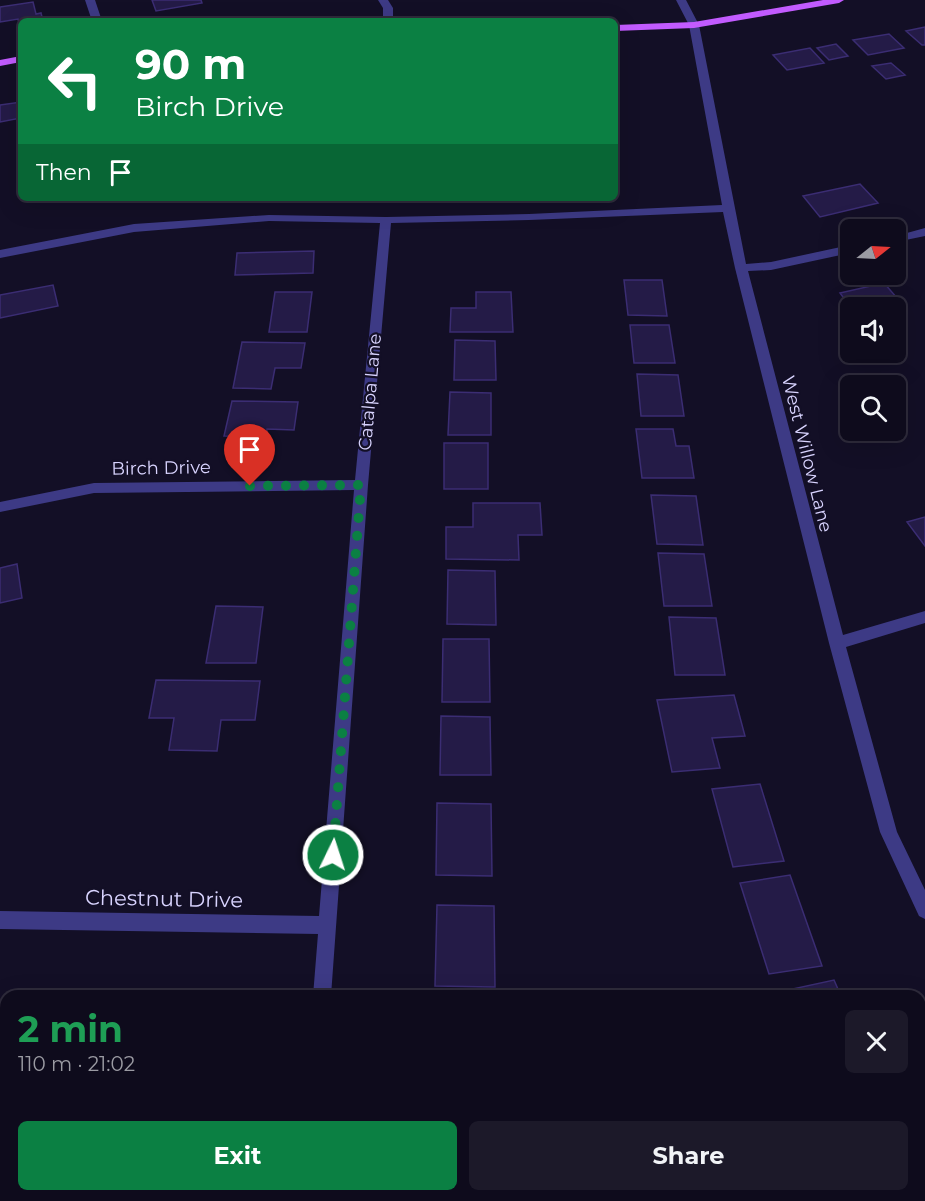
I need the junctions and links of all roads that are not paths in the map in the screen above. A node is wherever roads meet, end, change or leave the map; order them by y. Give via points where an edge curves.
1 (90, 0) edge
2 (383, 0) edge
3 (681, 0) edge
4 (838, 0) edge
5 (96, 18) edge
6 (388, 18) edge
7 (694, 25) junction
8 (618, 28) edge
9 (18, 60) edge
10 (0, 63) edge
11 (728, 208) junction
12 (386, 220) junction
13 (925, 232) edge
14 (906, 237) edge
15 (840, 251) edge
16 (0, 254) edge
17 (741, 268) junction
18 (361, 485) junction
19 (0, 507) edge
20 (925, 617) edge
21 (837, 643) junction
22 (925, 910) edge
23 (0, 920) edge
24 (328, 925) junction
25 (323, 990) edge

1 - 5 street
2 - 6 street
3 - 7 street, West Willow Lane
4 - 7 main road
7 - 8 main road
7 - 11 street, West Willow Lane
9 - 10 main road
11 - 12 street via 592,216
11 - 17 street, West Willow Lane
12 - 16 street via 269,218 134,228
12 - 18 street, Catalpa Lane
13 - 14 street
15 - 17 street via 771,266
17 - 21 street, West Willow Lane
18 - 19 street, Birch Drive via 94,488
18 - 24 street, Catalpa Lane
20 - 21 street
21 - 22 street, West Willow Lane via 888,832
23 - 24 street, Chestnut Drive
24 - 25 street, Catalpa Lane

